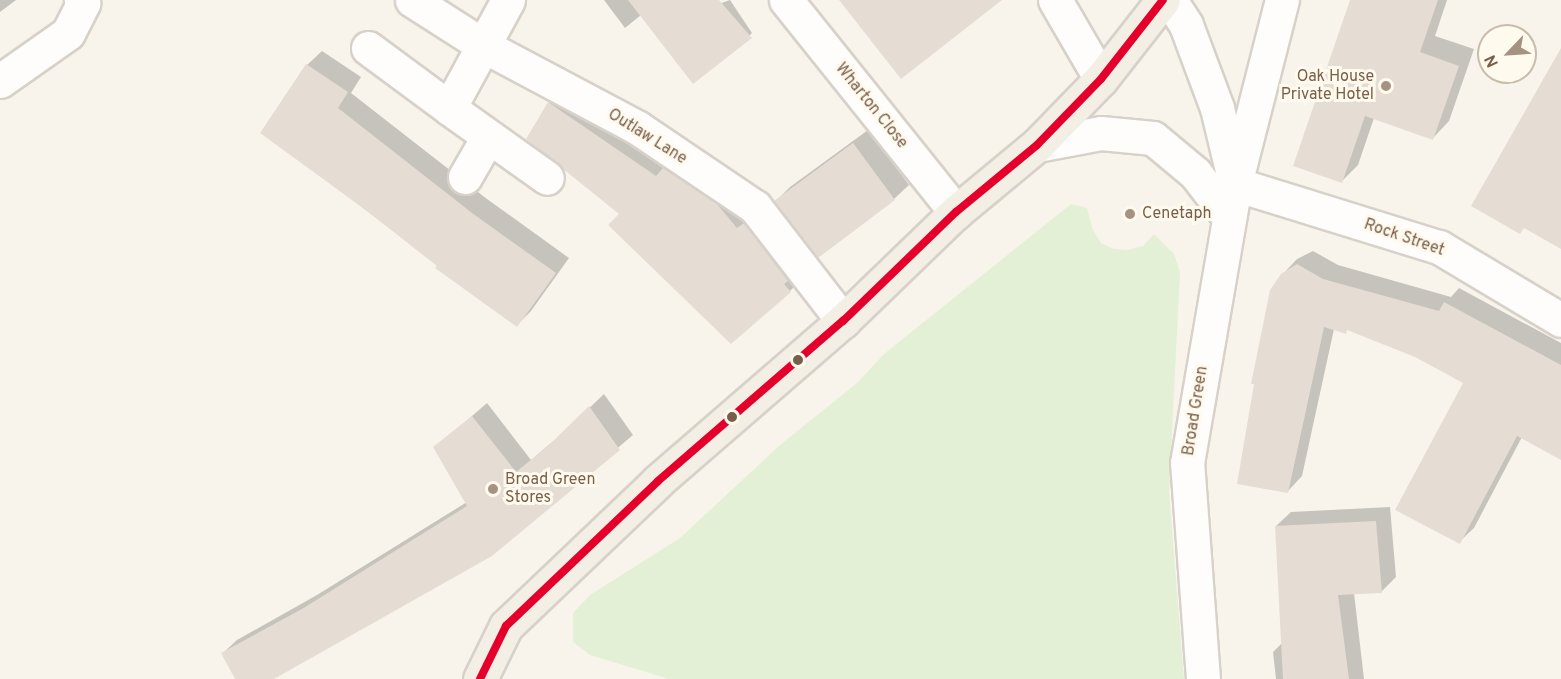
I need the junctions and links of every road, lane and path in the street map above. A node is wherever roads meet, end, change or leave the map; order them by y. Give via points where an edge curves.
1 (81, 0) edge
2 (412, 0) edge
3 (508, 0) edge
4 (786, 0) edge
5 (1055, 0) edge
6 (1162, 0) edge
7 (1170, 0) edge
8 (1282, 0) edge
9 (484, 46) junction
10 (368, 48) dead end
11 (1101, 79) junction
12 (0, 81) edge
13 (449, 108) junction
14 (488, 137) junction
15 (1037, 146) junction
16 (465, 177) dead end
17 (547, 178) dead end
18 (1235, 184) junction
19 (956, 212) junction
20 (1229, 217) junction
21 (1561, 320) edge
22 (843, 321) junction
23 (480, 679) edge
24 (1203, 679) edge

1 - 12 street via 68,33
2 - 9 street, Outlaw Lane
3 - 9 street
4 - 19 street, Wharton Close
5 - 11 street
6 - 11 main road
7 - 18 street, Broad Green via 1186,25 1217,108
8 - 18 street, Broad Green
9 - 13 street
9 - 22 street, Outlaw Lane via 638,128 755,207
10 - 13 street
11 - 15 main road
13 - 14 street
14 - 16 street
14 - 17 street
15 - 19 main road
15 - 20 street via 1101,134 1153,138 1195,173
18 - 20 street, Broad Green
18 - 21 street, Rock Street via 1439,247
19 - 22 main road
20 - 24 street, Broad Green via 1187,463
22 - 23 main road via 658,481 506,626

